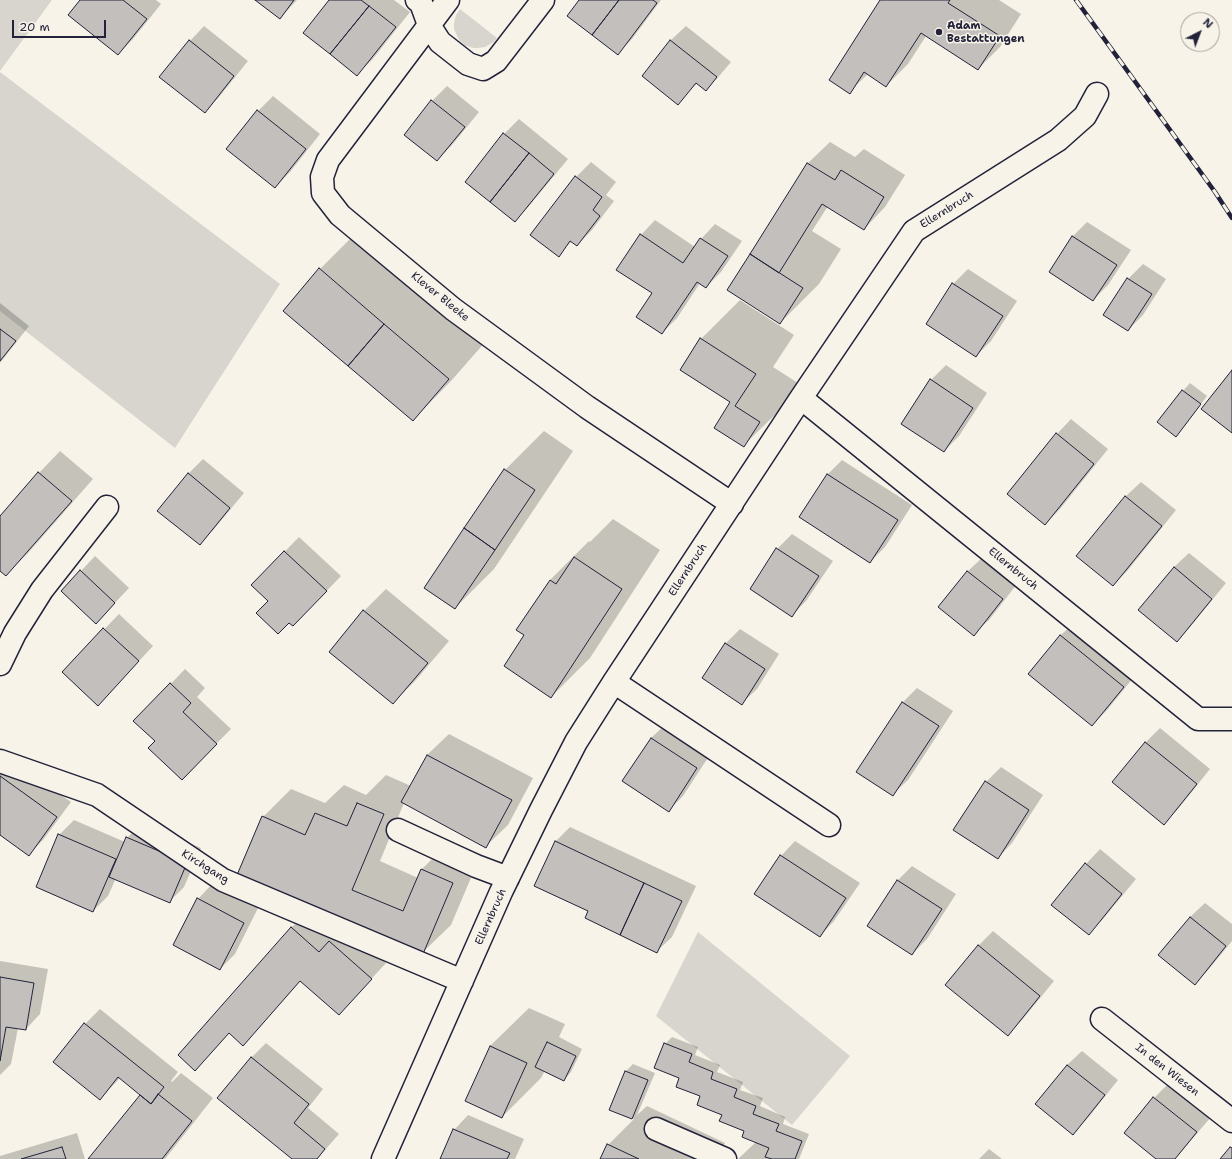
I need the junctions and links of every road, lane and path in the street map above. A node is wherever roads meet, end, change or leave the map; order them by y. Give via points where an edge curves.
1 (417, 0) edge
2 (448, 0) edge
3 (543, 0) edge
4 (429, 26) junction
5 (1097, 94) dead end
6 (801, 398) junction
7 (732, 504) junction
8 (107, 507) dead end
9 (0, 664) edge
10 (614, 682) junction
11 (1232, 719) edge
12 (0, 761) edge
13 (829, 825) dead end
14 (398, 830) dead end
15 (508, 878) junction
16 (462, 981) junction
17 (1102, 1019) dead end
18 (1232, 1121) edge
19 (656, 1129) dead end
20 (383, 1159) edge
21 (725, 1159) edge

1 - 4 street via 421,3
2 - 4 street, Klever Bleeke
3 - 4 street via 496,61 483,69 468,64 440,42
4 - 7 street, Klever Bleeke via 328,160 322,177 323,192 340,215 453,309 587,407
5 - 6 street, Ellernbruch via 1085,116 1058,140 914,231
6 - 7 street, Ellernbruch
6 - 11 street, Ellernbruch via 1198,719
7 - 10 street, Ellernbruch
8 - 9 street via 42,590 15,633
10 - 13 street
10 - 15 street, Ellernbruch via 576,742
12 - 16 street, Kirchgang via 97,795 223,880
14 - 15 street
15 - 16 street, Ellernbruch
16 - 20 street, Ellernbruch
17 - 18 street, In den Wiesen
19 - 21 street

